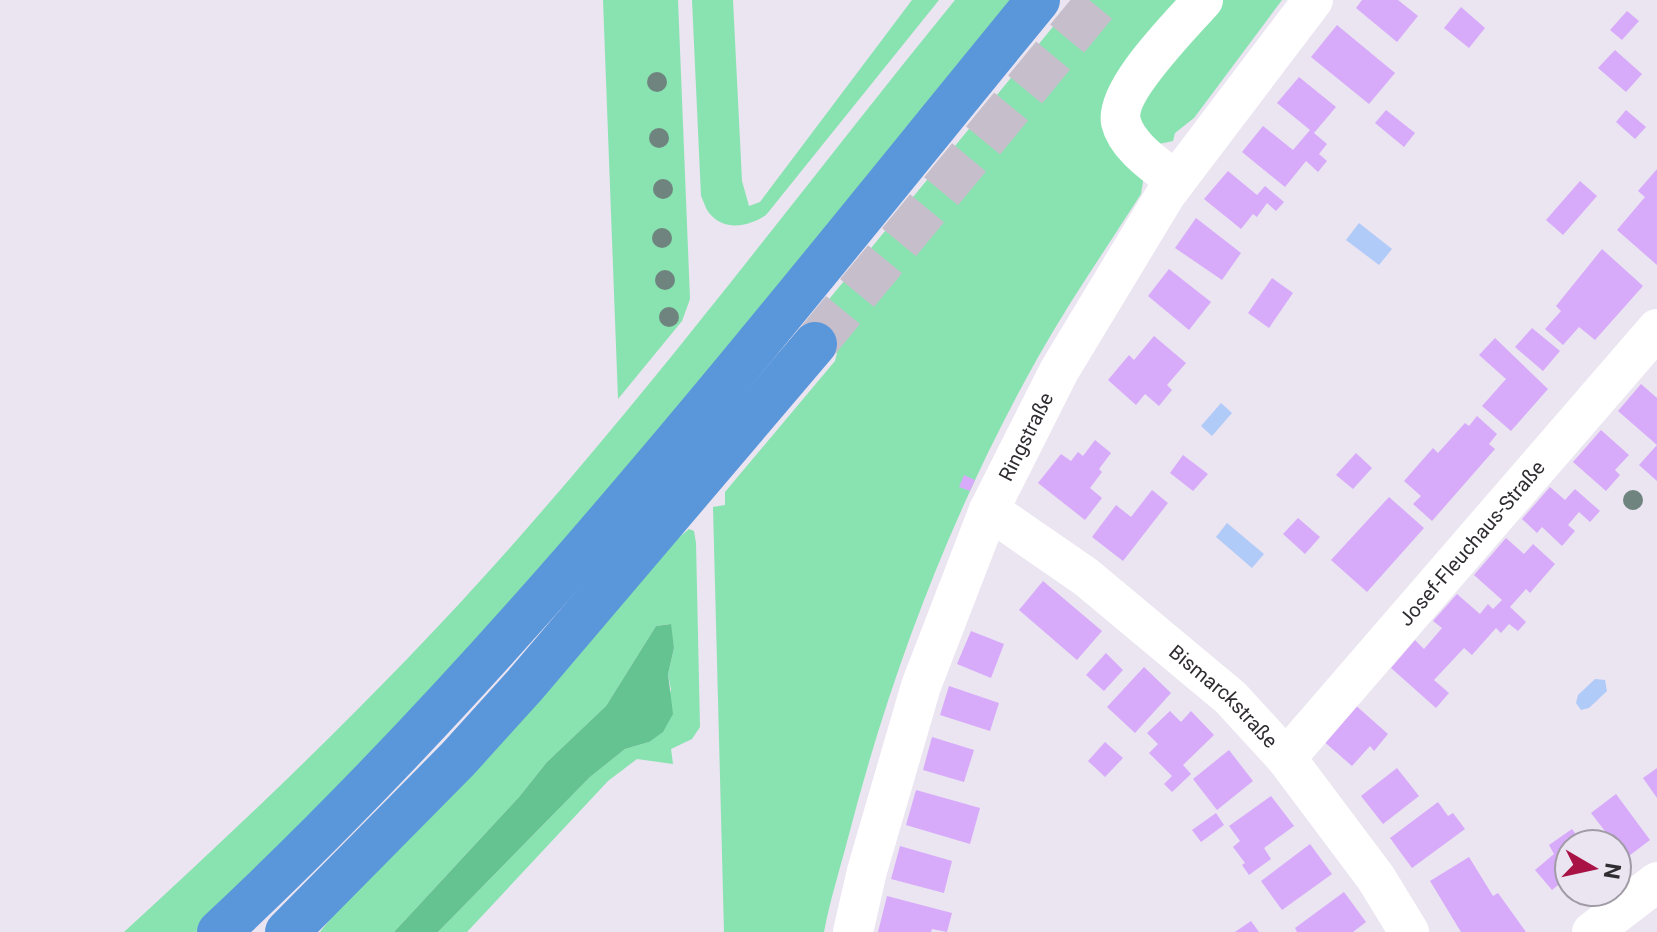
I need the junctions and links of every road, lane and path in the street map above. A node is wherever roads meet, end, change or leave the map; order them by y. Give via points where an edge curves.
1 (1038, 0) edge
2 (1203, 0) edge
3 (1313, 0) edge
4 (1176, 181) junction
5 (1657, 329) edge
6 (815, 344) tunnel mouth
7 (989, 510) junction
8 (1286, 758) junction
9 (1657, 882) edge
10 (219, 932) edge
11 (287, 932) edge
12 (853, 932) edge
13 (1409, 932) edge
14 (1592, 932) edge

1 - 10 highway via 493,653
2 - 4 street via 1145,68 1121,109 1121,121 1135,145
3 - 4 street, Ringstraße
4 - 7 street, Ringstraße via 1059,371
5 - 8 street, Josef-Fleuchaus-Straße
6 - 11 highway via 525,685
7 - 8 street, Bismarckstraße via 1086,577 1231,698
7 - 12 street, Ringstraße via 921,686
8 - 13 street, Bismarckstraße via 1376,878
9 - 14 street

